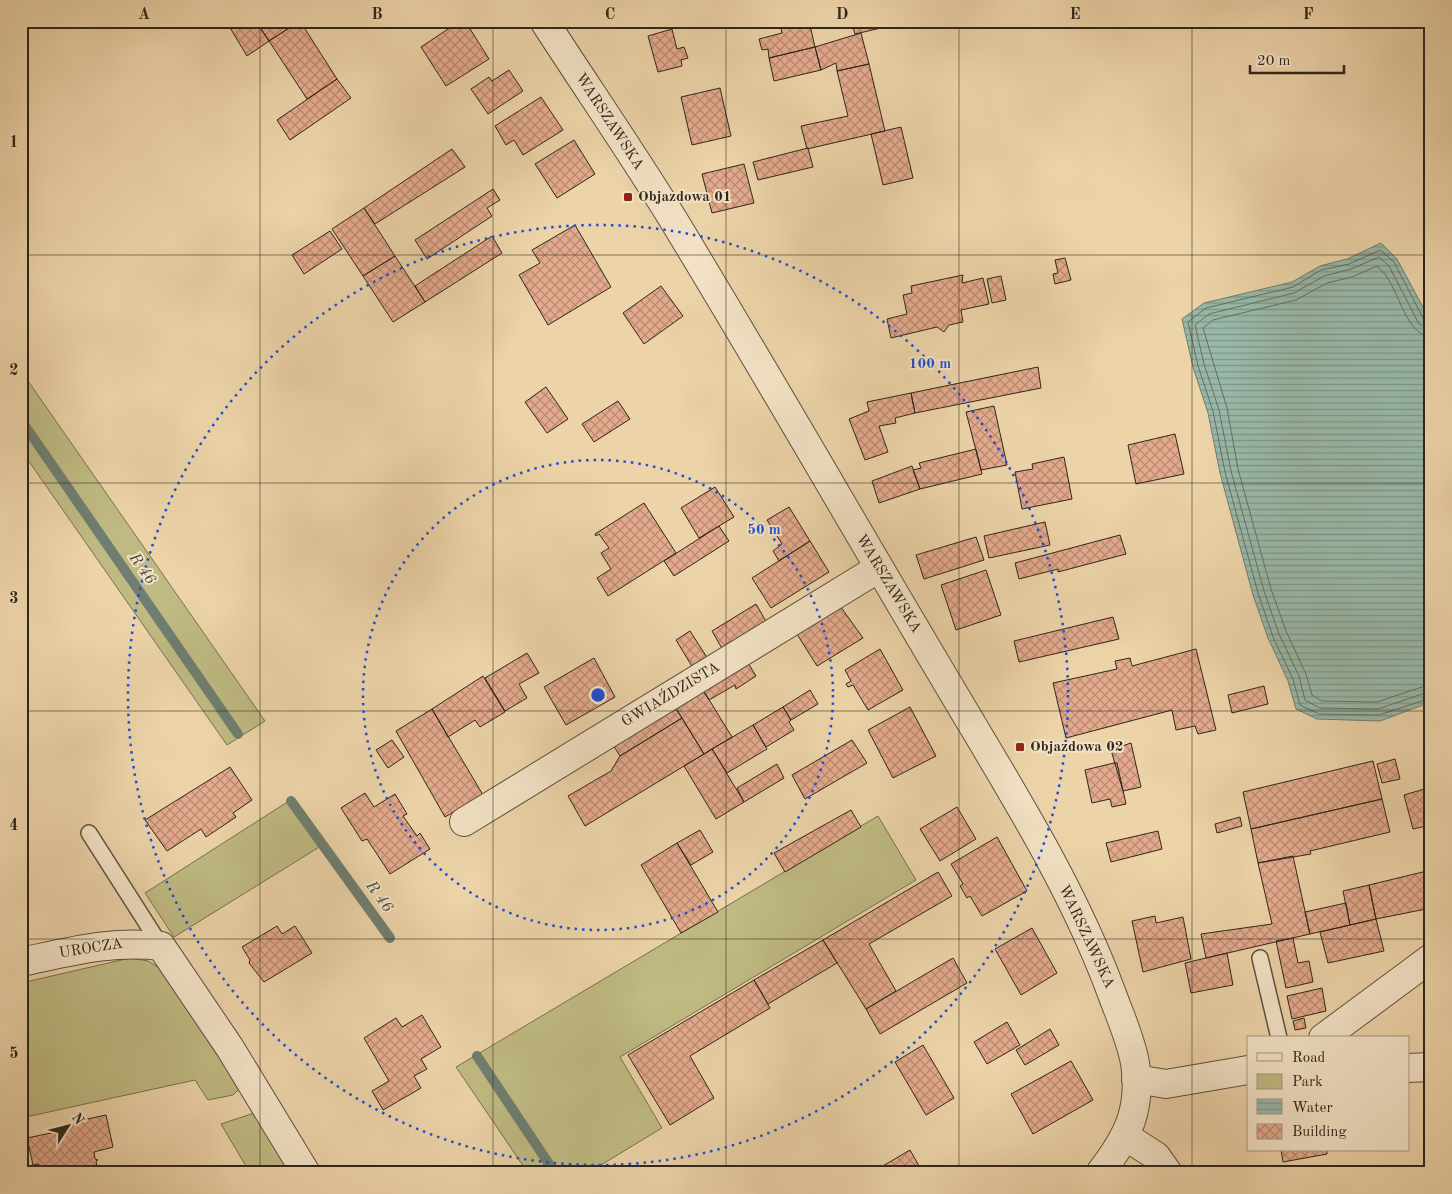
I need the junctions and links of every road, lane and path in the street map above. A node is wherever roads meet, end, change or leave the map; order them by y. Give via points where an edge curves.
1 (544, 21) edge
2 (879, 568) junction
3 (464, 822) dead end
4 (89, 833) dead end
5 (161, 946) junction
6 (1260, 958) dead end
7 (1431, 958) edge
8 (21, 962) edge
9 (1279, 1036) edge
10 (1326, 1036) edge
11 (1431, 1067) edge
12 (1410, 1068) edge
13 (1247, 1070) edge
14 (1136, 1079) junction
15 (1125, 1136) junction
16 (306, 1173) edge
17 (1100, 1173) edge
18 (1168, 1173) edge

1 - 2 street, WARSZAWSKA via 669,213
2 - 3 street, GWIAŹDZISTA
2 - 14 street, WARSZAWSKA via 1056,871 1100,960 1128,1037
4 - 5 lane
5 - 8 street, UROCZA via 133,943 102,946
5 - 16 street via 230,1048
6 - 9 lane
7 - 10 street
11 - 12 street
13 - 14 street via 1166,1084
14 - 15 street, WARSZAWSKA via 1135,1115
15 - 17 street, WARSZAWSKA
15 - 18 street via 1156,1156

